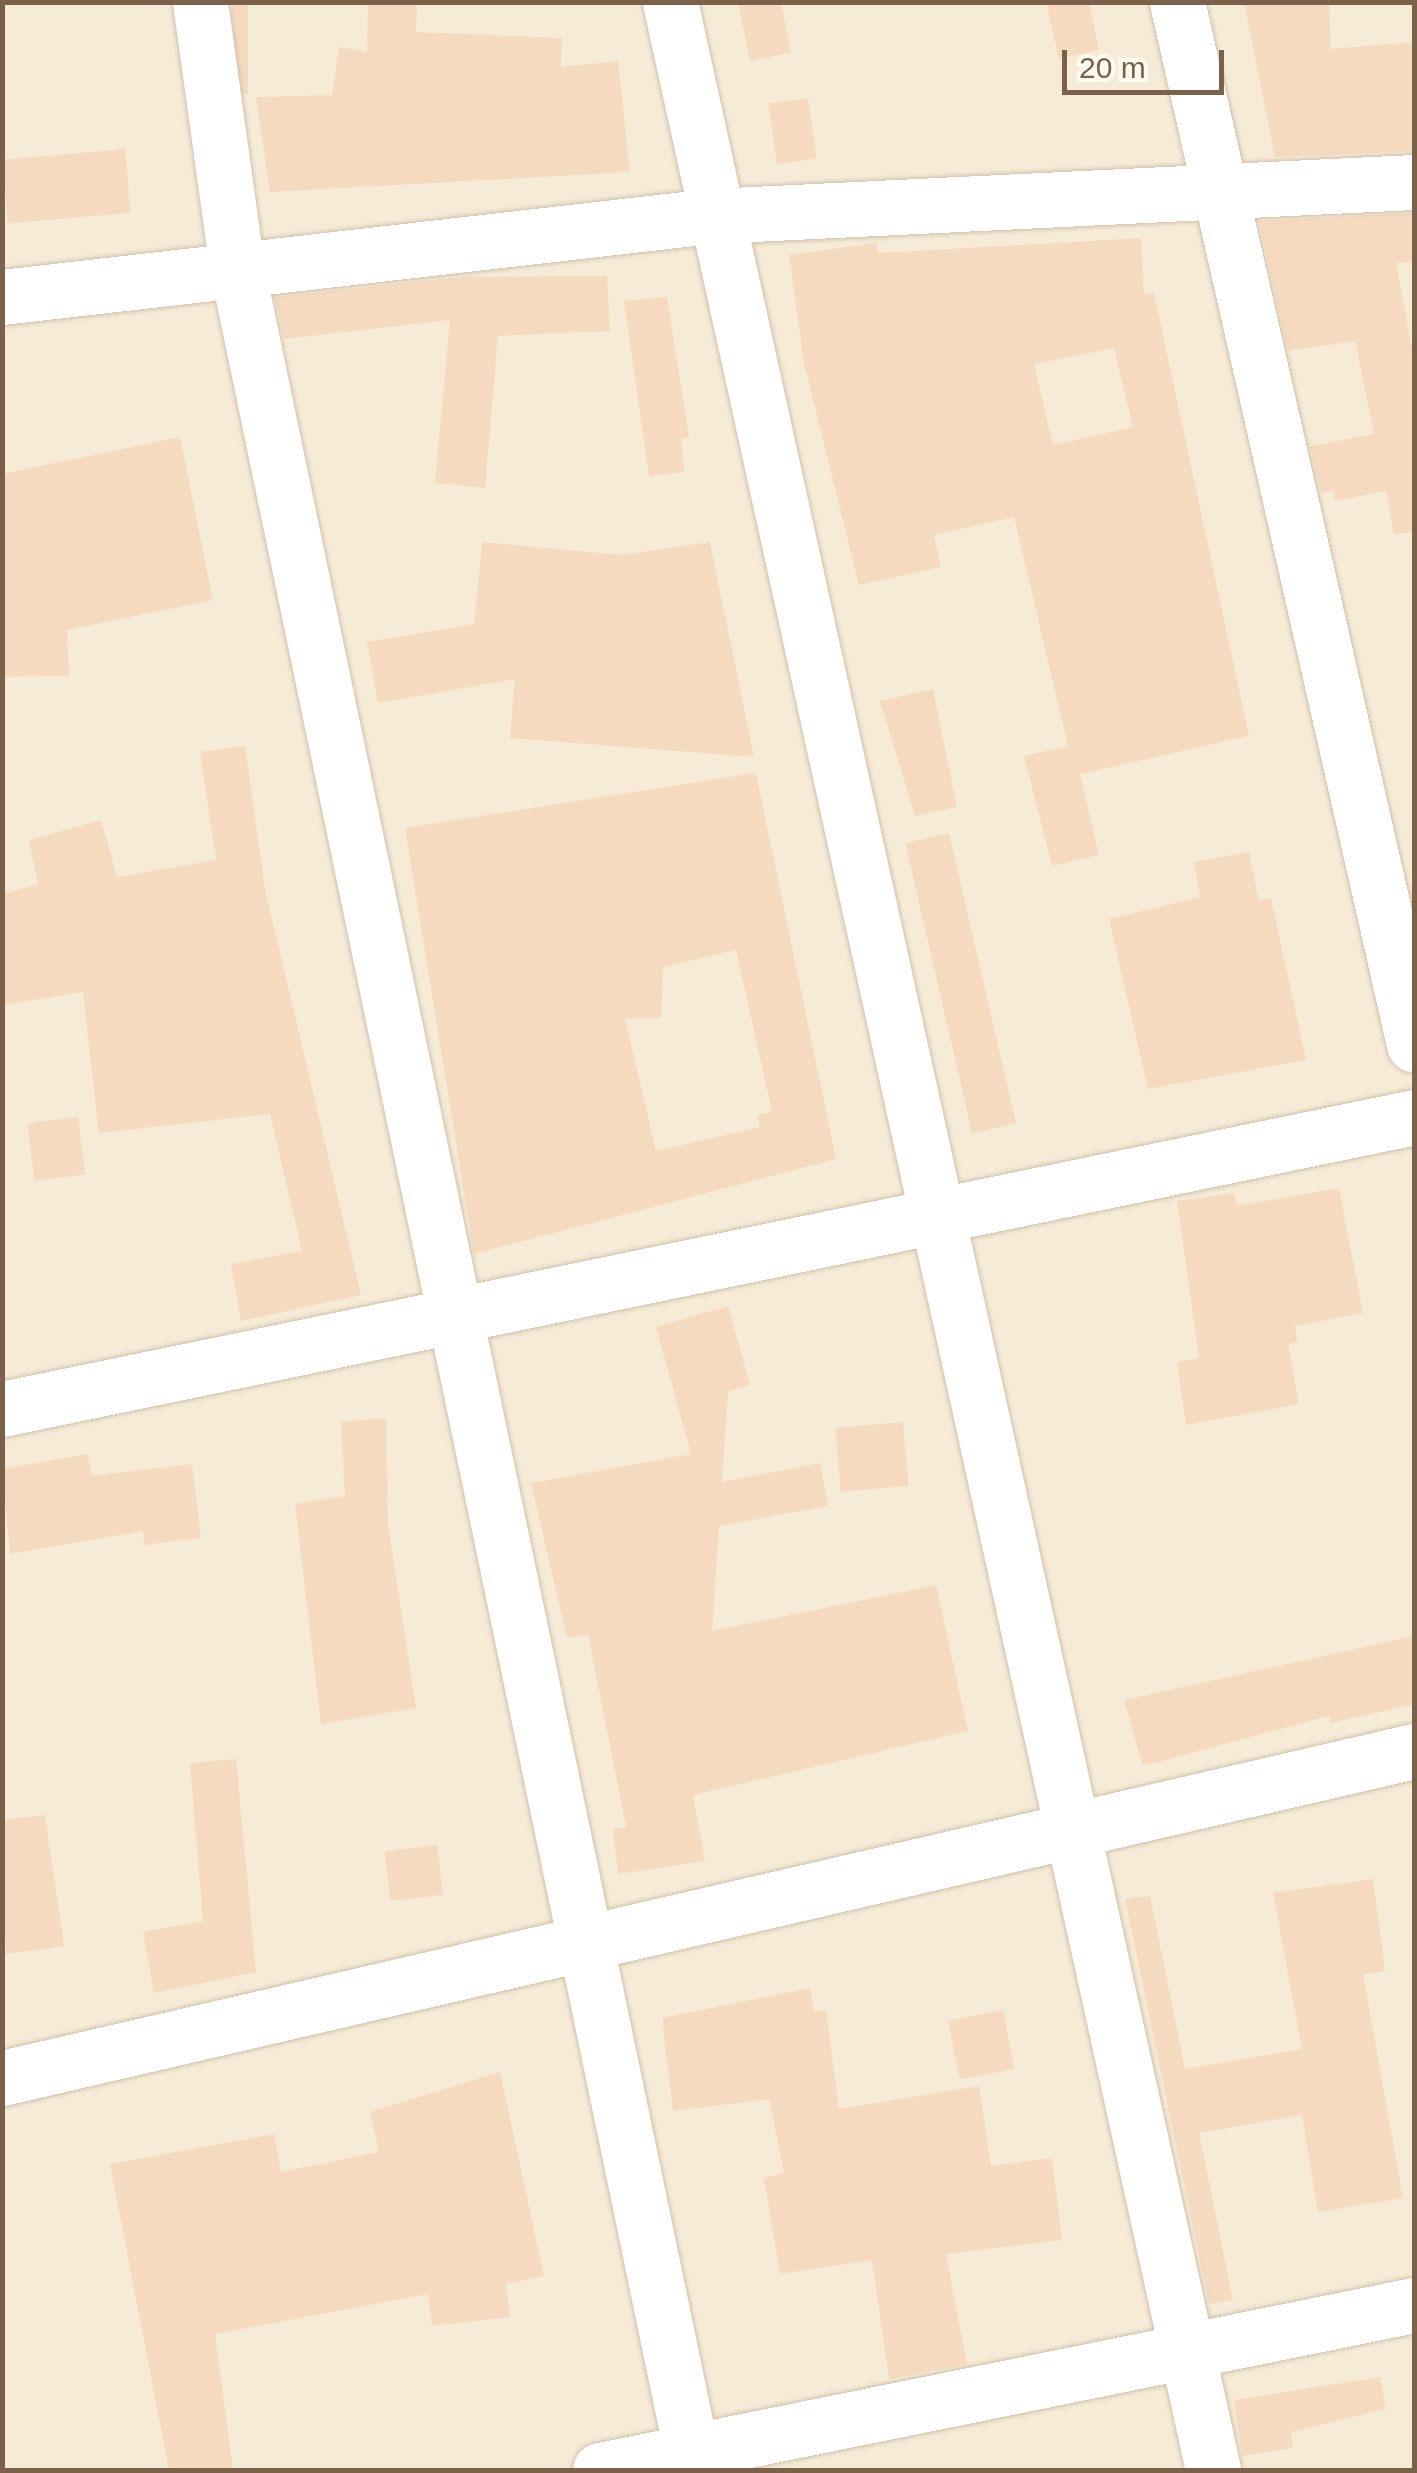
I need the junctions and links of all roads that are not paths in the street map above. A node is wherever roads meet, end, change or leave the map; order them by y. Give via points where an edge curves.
1 (200, 2) edge
2 (670, 2) edge
3 (1177, 2) edge
4 (1414, 182) edge
5 (1220, 192) junction
6 (711, 216) junction
7 (237, 268) junction
8 (2, 297) edge
9 (1414, 1044) edge
10 (1414, 1117) edge
11 (940, 1212) junction
12 (452, 1310) junction
13 (2, 1410) edge
14 (1414, 1750) edge
15 (1070, 1824) junction
16 (584, 1946) junction
17 (2, 2078) edge
18 (1414, 2305) edge
19 (1189, 2356) junction
20 (694, 2461) edge
21 (600, 2470) edge
22 (1213, 2470) edge

1 - 7 street
2 - 6 street
3 - 5 street
4 - 5 street
5 - 6 street
5 - 9 street
6 - 7 street
6 - 11 street
7 - 8 street
7 - 12 street
10 - 11 street
11 - 12 street
11 - 15 street
12 - 13 street
12 - 16 street
14 - 15 street
15 - 16 street
15 - 19 street
16 - 17 street
16 - 20 street
18 - 19 street
19 - 20 street
19 - 22 street
20 - 21 street

